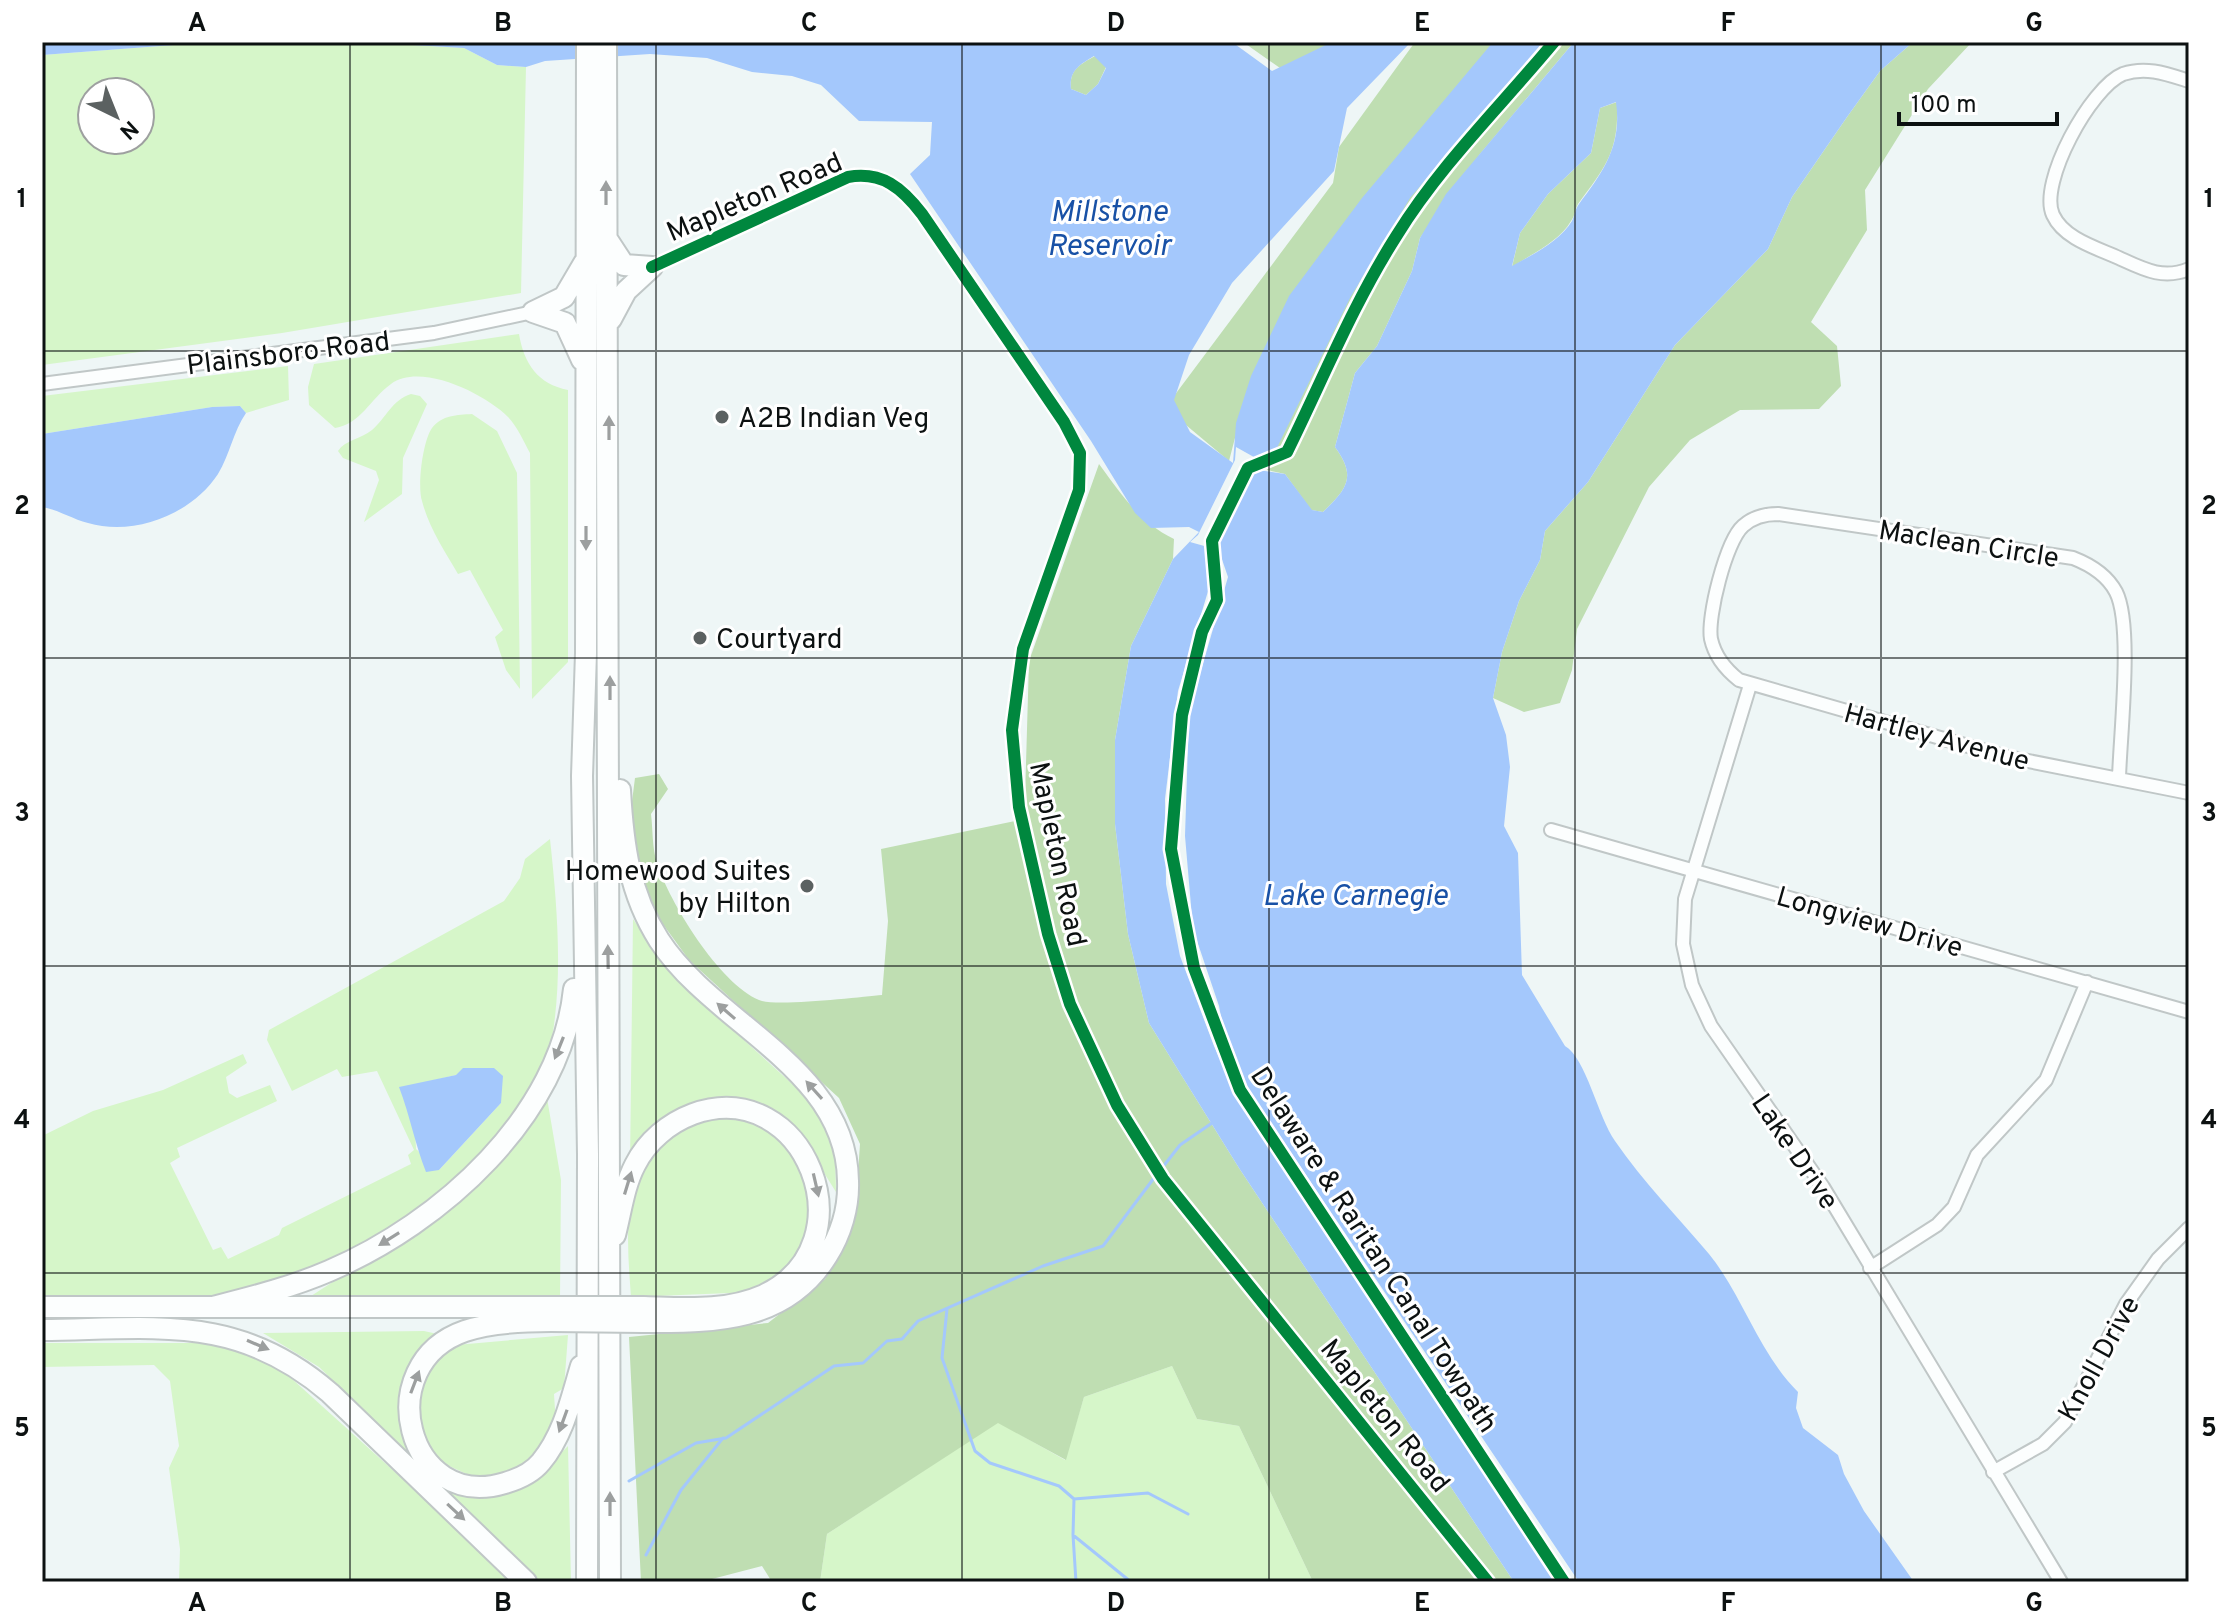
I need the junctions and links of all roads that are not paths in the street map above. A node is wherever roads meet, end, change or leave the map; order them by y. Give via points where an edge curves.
1 (587, 42) edge
2 (606, 42) edge
3 (597, 64) junction
4 (2189, 81) edge
5 (606, 237) junction
6 (585, 260) junction
7 (652, 267) junction
8 (2189, 269) edge
9 (533, 312) junction
10 (609, 327) junction
11 (587, 376) junction
12 (42, 384) edge
13 (1711, 637) joint
14 (1750, 685) junction
15 (610, 766) junction
16 (2119, 778) junction
17 (2189, 793) edge
18 (1551, 830) dead end
19 (1692, 871) junction
20 (583, 946) junction
21 (2087, 982) junction
22 (2189, 1012) edge
23 (2189, 1228) edge
24 (610, 1259) junction
25 (1870, 1268) junction
26 (42, 1307) edge
27 (213, 1307) junction
28 (550, 1314) junction
29 (643, 1314) junction
30 (42, 1321) edge
31 (528, 1321) junction
32 (42, 1330) edge
33 (587, 1347) junction
34 (1993, 1472) junction
35 (526, 1582) edge
36 (587, 1582) edge
37 (610, 1582) edge
38 (1488, 1582) edge
39 (2061, 1582) edge

1 - 3 highway
2 - 3 highway
5 -> 3 highway
3 - 6 highway via 585,111
4 - 8 street via 2144,70 2109,82 2091,101 2049,194 2052,214 2073,237 2150,272
5 - 7 highway via 624,265
5 - 10 highway
6 - 9 highway via 564,297
6 - 11 highway
7 - 10 highway via 626,291
7 - 38 street, Mapleton Road via 848,177 881,178 902,190 922,214 1073,438 1082,467 1079,490 1030,624 1012,730 1016,786 1048,934 1070,1004 1099,1070 1163,1179
9 - 11 highway via 561,319 570,329
9 - 12 street, Plainsboro Road via 434,333
15 -> 10 highway
11 -> 20 highway
13 - 14 street, Hartley Avenue via 1720,662
13 - 16 street, Maclean Circle via 1730,544 1744,525 1767,514 2073,558 2101,573 2122,606
14 - 16 street, Hartley Avenue via 2003,756
14 - 19 street, Lake Drive
24 -> 15 highway
29 -> 15 highway via 694,1322 744,1317 770,1308 801,1287 837,1239 848,1192 848,1162 822,1099 690,980 658,938 624,854 620,782
16 - 17 street, Hartley Avenue
18 - 19 street, Longview Drive
19 - 21 street, Longview Drive
19 - 25 street, Lake Drive via 1683,944 1700,1006 1823,1187
20 -> 27 highway via 568,1025 544,1083 484,1162 409,1226 352,1260 292,1285
20 - 33 highway
21 - 22 street, Longview Drive
21 - 25 street via 2046,1080 1977,1155 1947,1217
23 - 34 street, Knoll Drive via 2158,1259 2126,1304 2065,1422 2043,1444
24 -> 29 highway via 635,1164 657,1136 682,1118 742,1110 777,1125 801,1149 813,1173 820,1209 811,1247 792,1274 764,1294 738,1303
37 -> 24 highway
25 - 34 street, Lake Drive
26 - 27 highway
27 - 28 highway
28 - 29 highway, bridge
28 - 31 highway
30 - 31 highway
33 -> 31 highway via 562,1428 540,1463 527,1475 496,1486 449,1479 430,1465 413,1436 408,1411 416,1375 450,1338 477,1328
32 -> 35 highway via 203,1331 264,1347 330,1393
33 - 36 highway
34 - 39 street, Lake Drive

